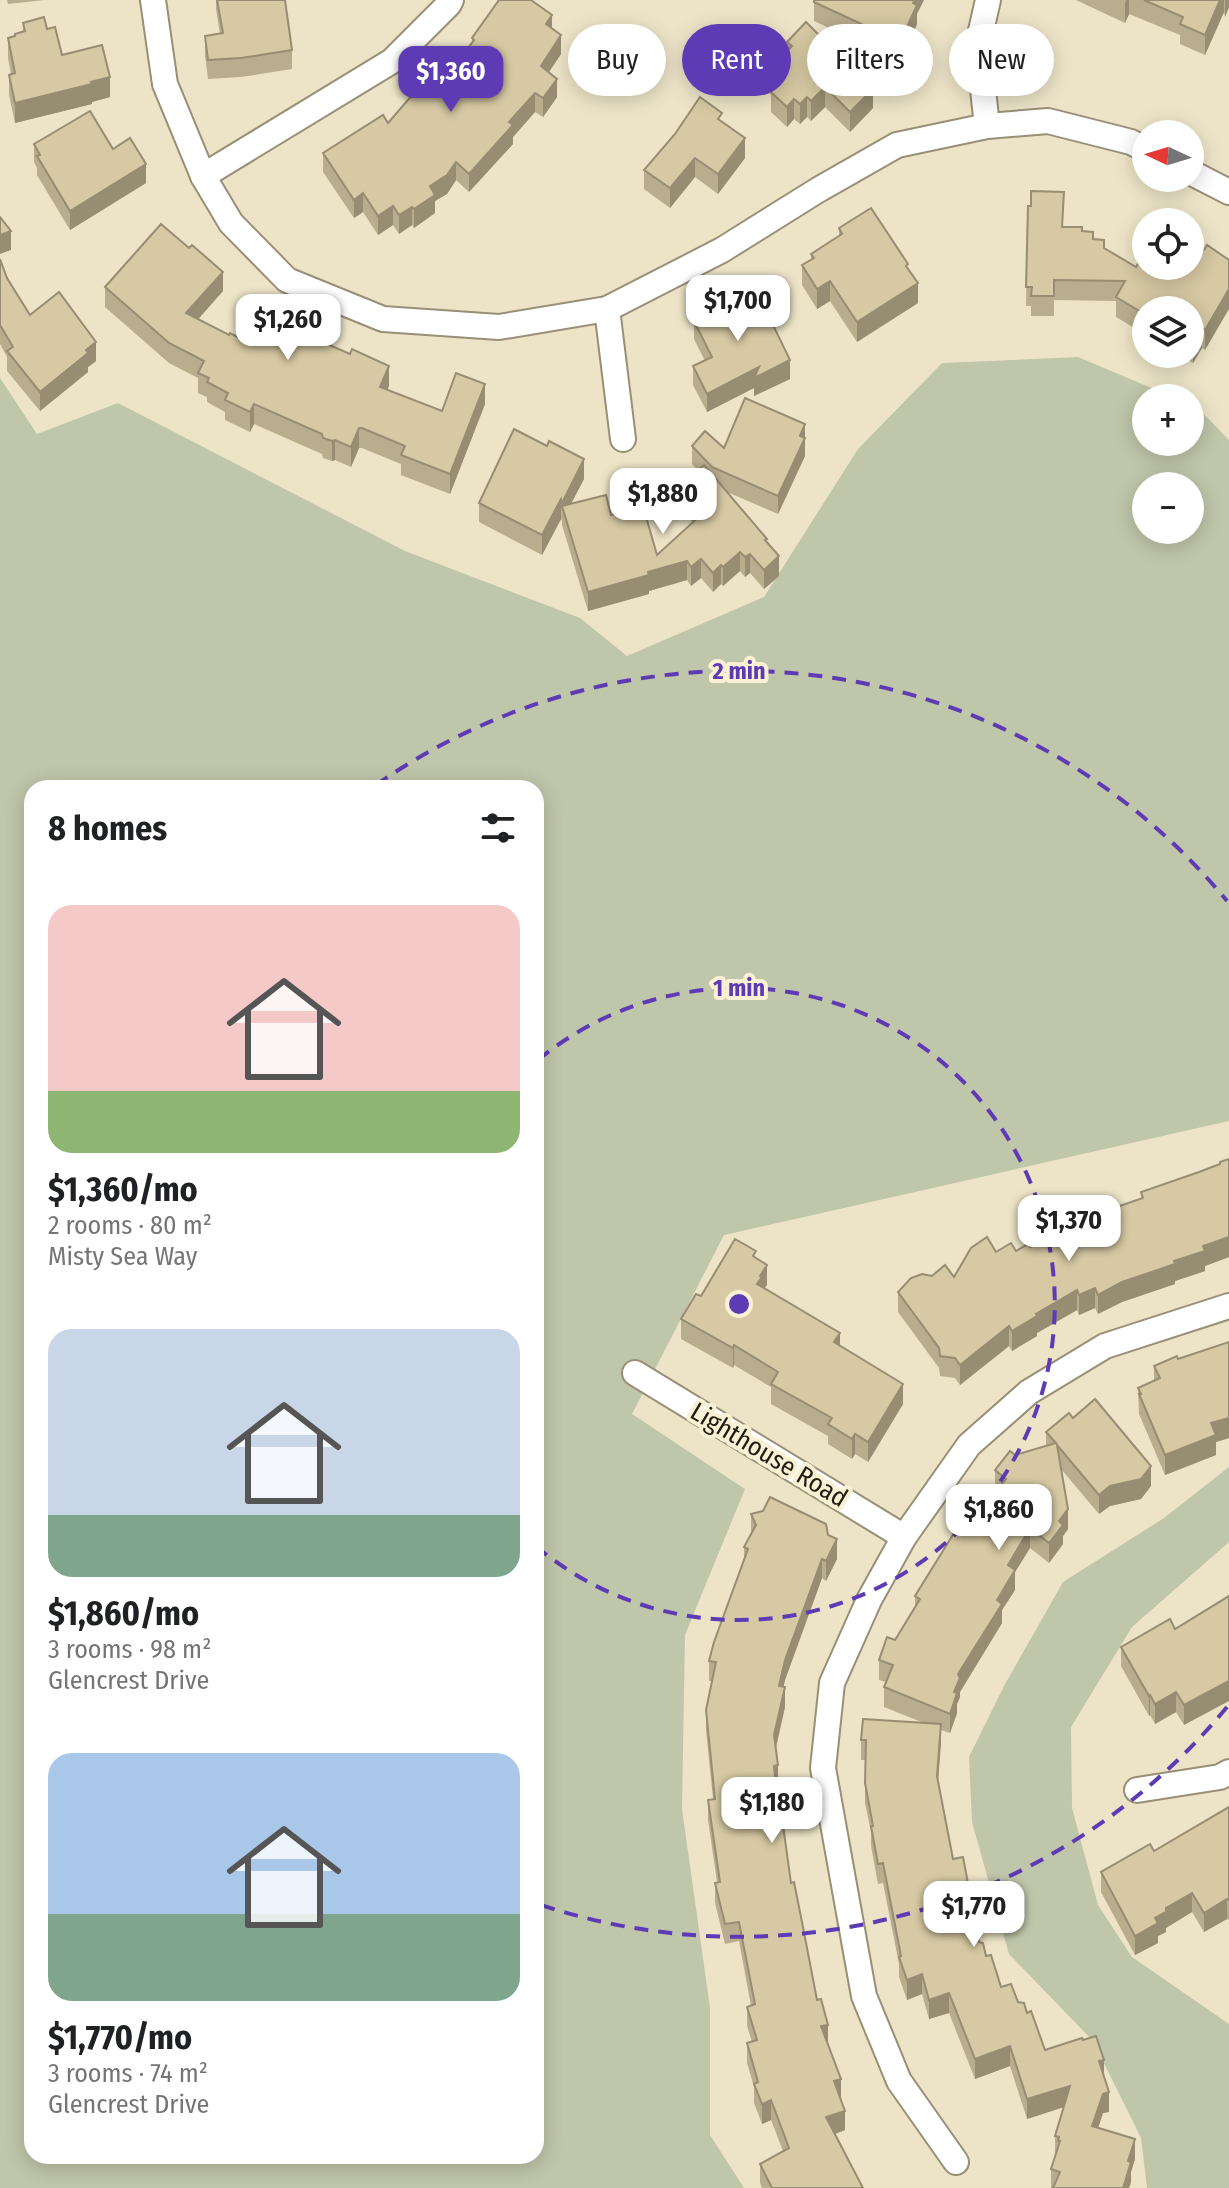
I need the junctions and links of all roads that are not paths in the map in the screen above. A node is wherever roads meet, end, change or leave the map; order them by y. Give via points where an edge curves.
1 (153, 0) edge
2 (451, 0) edge
3 (988, 0) edge
4 (987, 126) junction
5 (1132, 143) edge
6 (203, 176) junction
7 (1204, 179) edge
8 (1229, 192) edge
9 (607, 309) junction
10 (623, 439) dead end
11 (1229, 1306) edge
12 (635, 1373) dead end
13 (904, 1537) junction
14 (1229, 1772) edge
15 (1137, 1790) dead end
16 (956, 2162) dead end

1 - 6 street via 165,84
2 - 6 street via 392,61
3 - 4 street via 978,44
4 - 5 street via 1048,121
4 - 9 street via 897,145 722,250
6 - 9 street via 231,223 287,280 383,319 499,327
7 - 8 street
9 - 10 street
11 - 13 street via 1105,1346 1029,1392 969,1445
12 - 13 street, Lighthouse Road
13 - 16 street via 832,1683 823,1768 864,1996 899,2081
14 - 15 street

